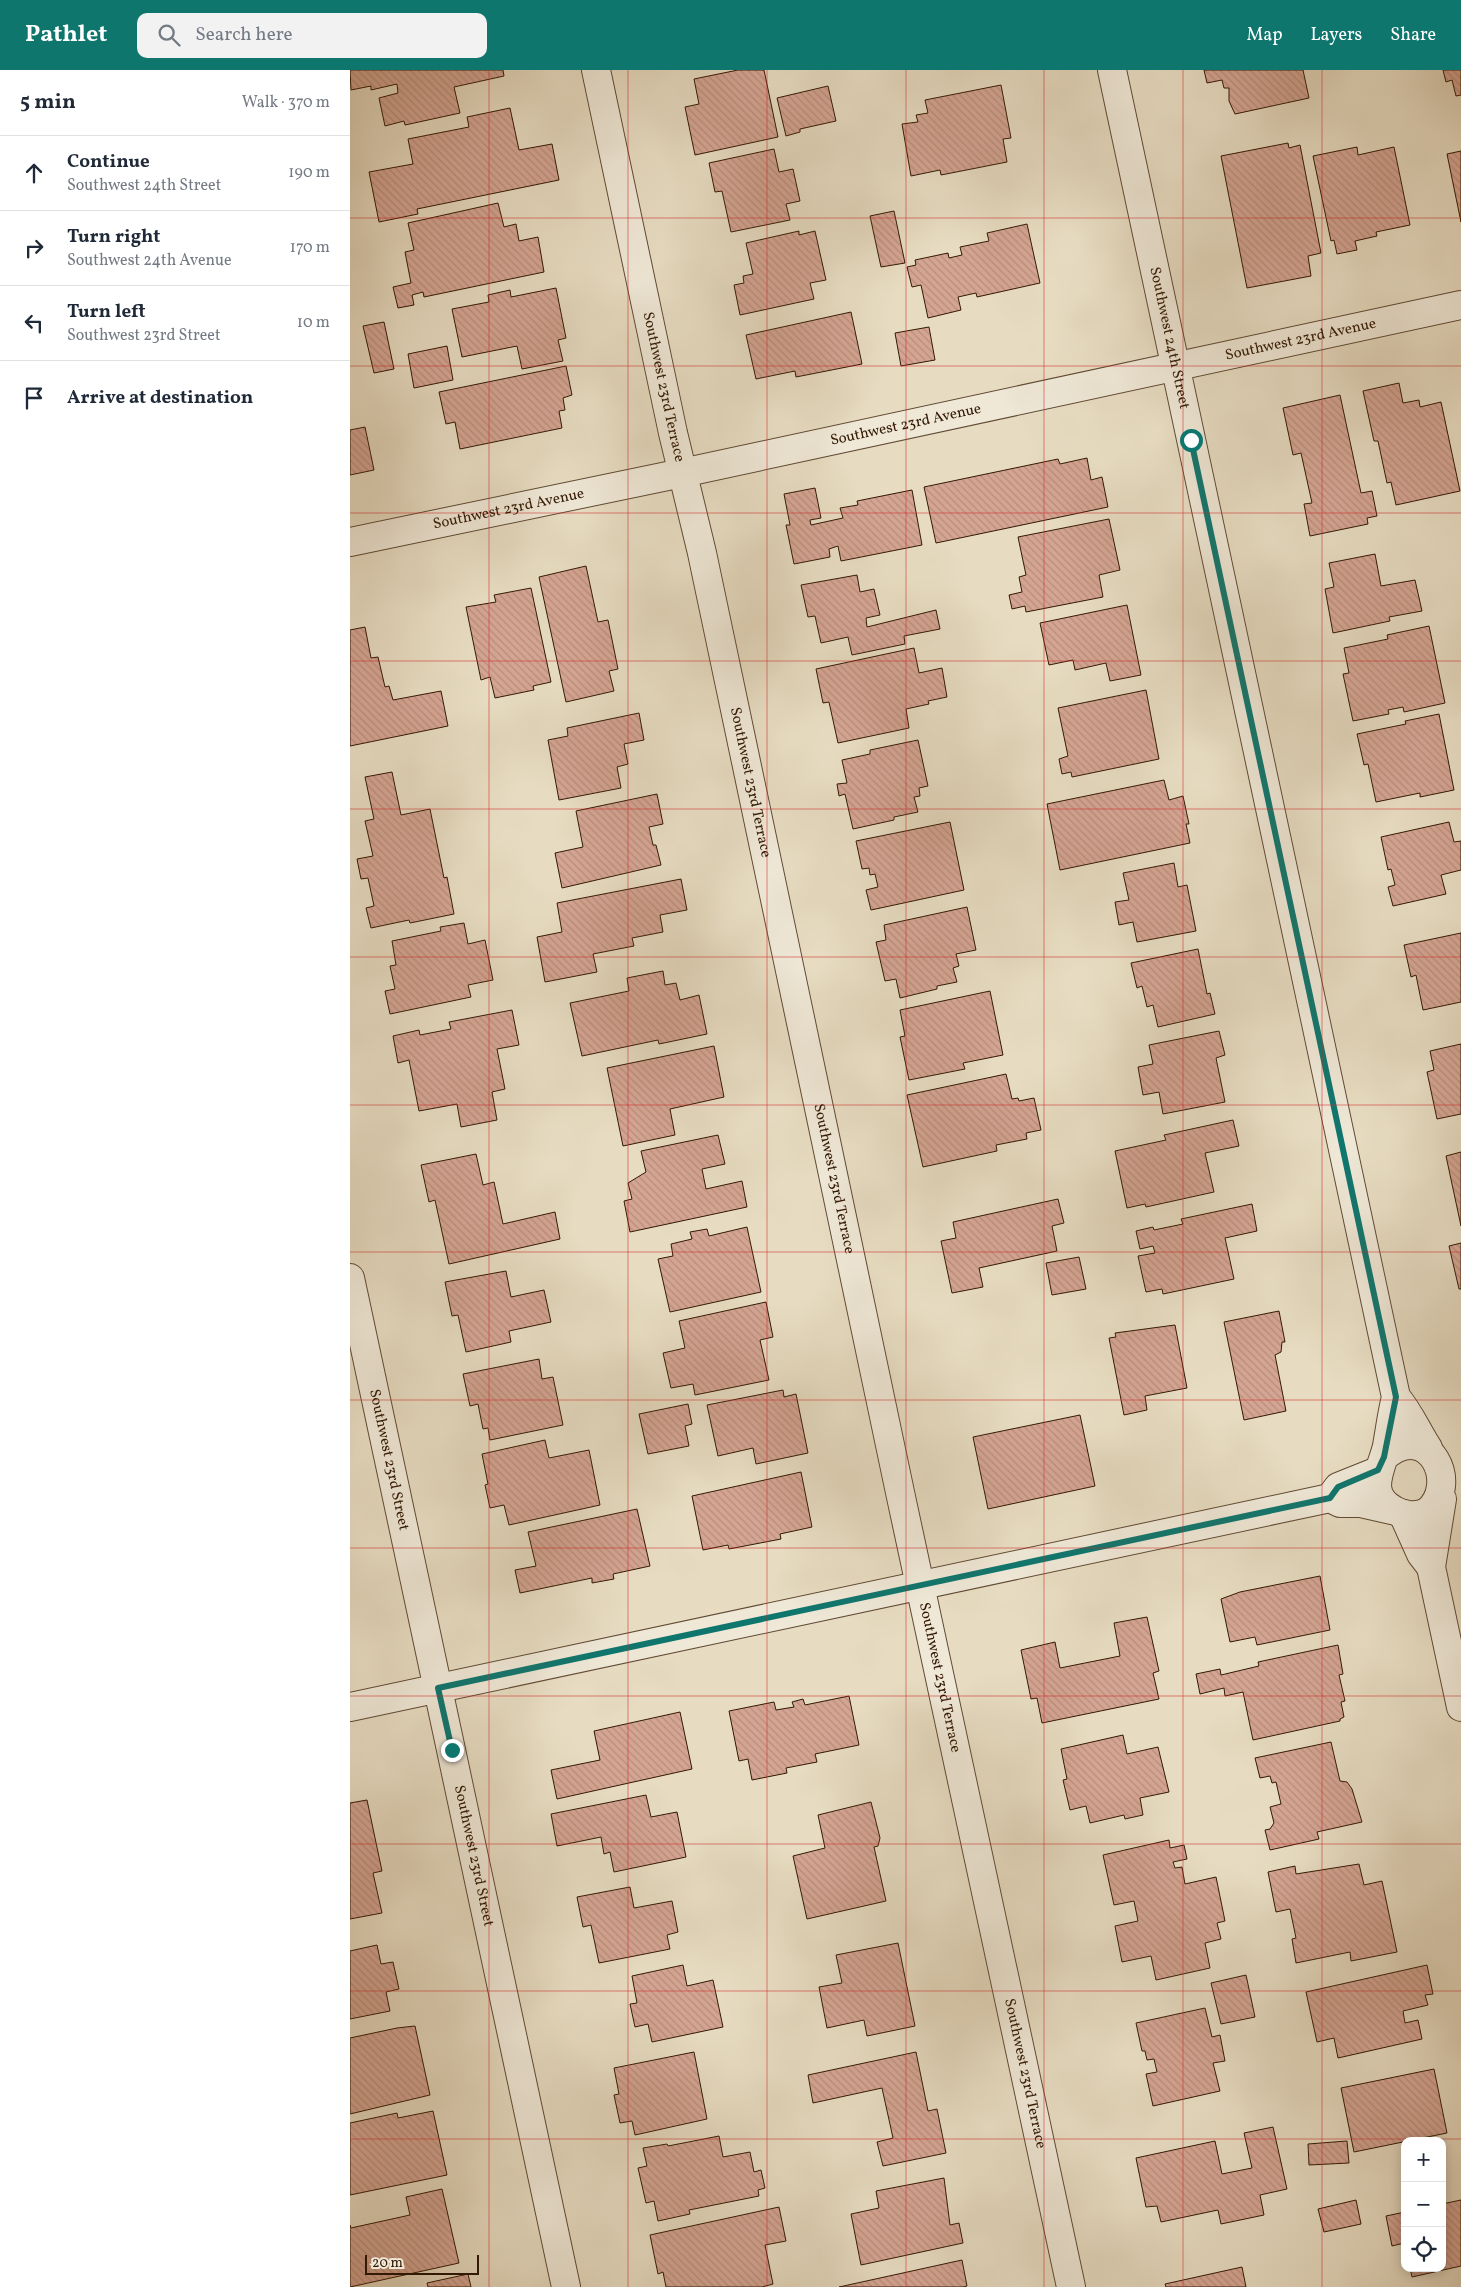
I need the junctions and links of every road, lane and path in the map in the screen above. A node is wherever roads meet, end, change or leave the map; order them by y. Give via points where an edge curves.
1 (596, 70) edge
2 (1112, 70) edge
3 (1461, 305) edge
4 (1176, 368) junction
5 (682, 474) junction
6 (350, 542) edge
7 (350, 1278) edge
8 (1396, 1397) junction
9 (1442, 1454) edge
10 (1381, 1464) junction
11 (1449, 1493) edge
12 (1330, 1498) junction
13 (1398, 1512) junction
14 (1431, 1567) junction
15 (922, 1586) junction
16 (438, 1688) junction
17 (350, 1707) edge
18 (1461, 1707) edge
19 (566, 2287) edge
20 (1071, 2287) edge

1 - 5 street, Southwest 23rd Terrace
2 - 4 street, Southwest 24th Street
3 - 4 street, Southwest 23rd Avenue
4 - 5 street, Southwest 23rd Avenue
4 - 8 street, Southwest 24th Street
5 - 6 street, Southwest 23rd Avenue
5 - 15 street, Southwest 23rd Terrace via 702,554
7 - 16 street, Southwest 23rd Street
8 - 9 street, Southwest 24th Street via 1407,1410 1416,1430
8 - 10 street, Southwest 24th Street
9 - 10 street via 1417,1444 1405,1445 1393,1449
9 - 11 street
10 - 12 street via 1338,1487
10 - 13 street via 1378,1492
11 - 13 street via 1424,1513
11 - 14 street
12 - 13 street via 1340,1503 1361,1503
12 - 15 street
13 - 14 street
14 - 18 street
15 - 16 street
15 - 20 street, Southwest 23rd Terrace
16 - 17 street
16 - 19 street, Southwest 23rd Street

